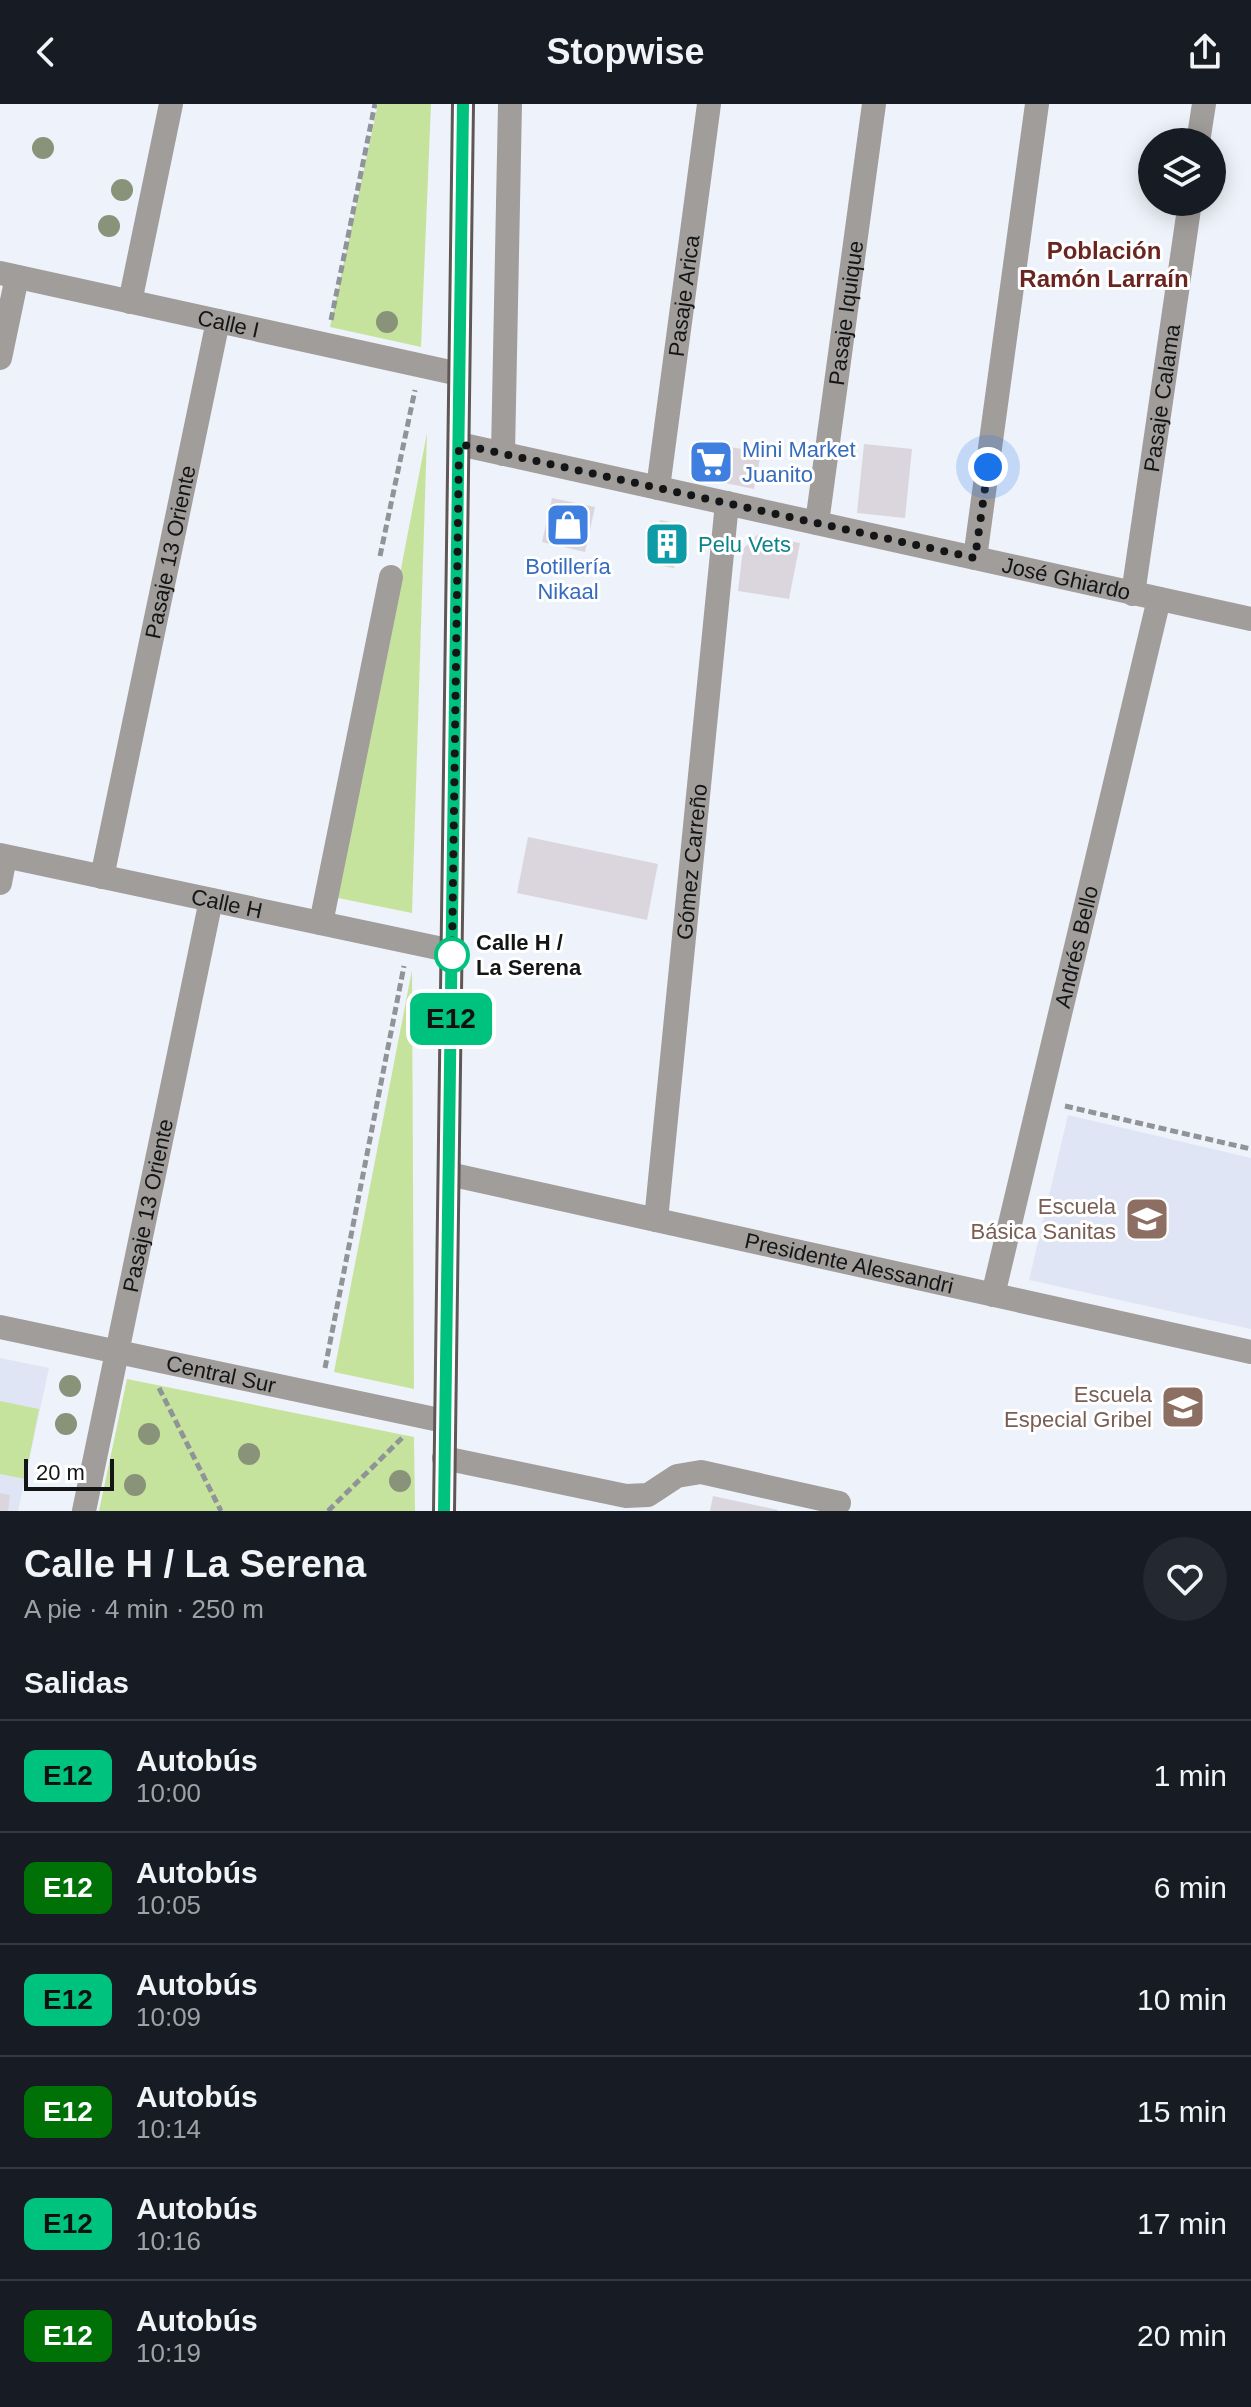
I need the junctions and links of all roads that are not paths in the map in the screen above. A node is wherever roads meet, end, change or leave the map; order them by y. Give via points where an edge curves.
1 (171, 104) edge
2 (463, 104) edge
3 (510, 104) edge
4 (709, 104) edge
5 (874, 104) edge
6 (1037, 104) edge
7 (1204, 104) edge
8 (1200, 128) edge
9 (1188, 216) edge
10 (8, 275) edge
11 (130, 302) junction
12 (218, 321) junction
13 (0, 358) edge
14 (459, 374) junction
15 (459, 444) junction
16 (503, 454) junction
17 (658, 488) junction
18 (727, 503) junction
19 (817, 523) junction
20 (975, 558) junction
21 (391, 577) dead end
22 (1133, 594) junction
23 (1159, 599) junction
24 (1251, 619) edge
25 (3, 856) edge
26 (102, 877) junction
27 (0, 883) edge
28 (211, 900) junction
29 (321, 923) junction
30 (452, 951) junction
31 (449, 1174) junction
32 (656, 1220) junction
33 (993, 1295) junction
34 (0, 1327) edge
35 (117, 1352) junction
36 (1251, 1352) edge
37 (433, 1419) junction
38 (444, 1458) junction
39 (840, 1499) edge
40 (84, 1511) edge
41 (444, 1511) edge

1 - 11 street
2 - 14 main road
3 - 16 street
4 - 17 street, Pasaje Arica
5 - 19 street, Pasaje Iquique
6 - 20 street
7 - 8 street
9 - 22 street, Pasaje Calama
10 - 11 street, Calle I
10 - 13 street
11 - 12 street, Calle I
12 - 14 street, Calle I
12 - 26 street, Pasaje 13 Oriente
14 - 15 main road
15 - 16 street, José Ghiardo
15 - 30 main road
16 - 17 street, José Ghiardo
17 - 18 street, José Ghiardo
18 - 19 street, José Ghiardo
18 - 32 street, Gómez Carreño
19 - 20 street, José Ghiardo
20 - 22 street, José Ghiardo
21 - 29 street
22 - 23 street, José Ghiardo
23 - 24 street, José Ghiardo
23 - 33 street, Andrés Bello
25 - 26 street, Calle H
25 - 27 street
26 - 28 street, Calle H
28 - 29 street, Calle H
28 - 35 street, Pasaje 13 Oriente
29 - 30 street, Calle H
30 - 31 main road
31 - 32 street, Presidente Alessandri
31 - 37 main road
32 - 33 street, Presidente Alessandri
33 - 36 street, Presidente Alessandri
34 - 35 street, Central Sur
35 - 37 street, Central Sur
35 - 40 street, Pasaje 13 Oriente
37 - 38 main road
38 - 39 street via 626,1496 648,1495 677,1476 701,1472
38 - 41 main road

